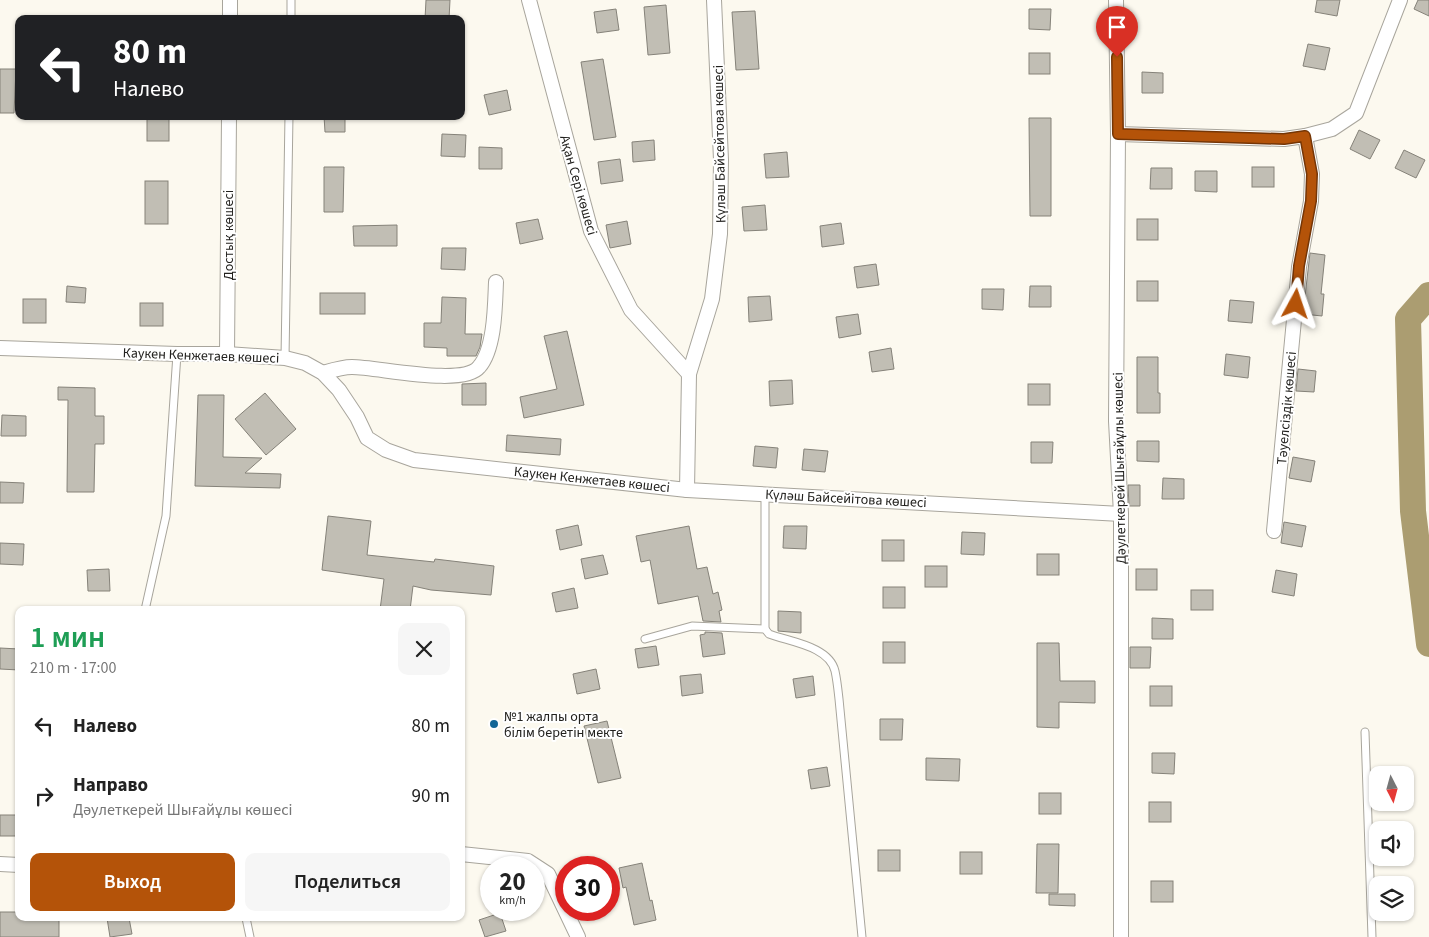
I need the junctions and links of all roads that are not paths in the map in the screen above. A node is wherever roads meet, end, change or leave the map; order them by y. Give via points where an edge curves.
1 (230, 0) edge
2 (291, 0) edge
3 (529, 0) edge
4 (714, 0) edge
5 (1116, 0) edge
6 (1400, 0) edge
7 (230, 15) edge
8 (291, 15) edge
9 (229, 120) edge
10 (289, 120) edge
11 (1118, 134) junction
12 (1305, 136) junction
13 (496, 282) dead end
14 (0, 348) edge
15 (177, 354) junction
16 (227, 354) junction
17 (285, 358) junction
18 (323, 373) junction
19 (689, 374) junction
20 (687, 490) junction
21 (765, 494) junction
22 (1121, 514) junction
23 (1274, 531) dead end
24 (146, 606) edge
25 (765, 629) junction
26 (645, 639) dead end
27 (1365, 732) dead end
28 (465, 854) edge
29 (0, 864) edge
30 (15, 865) edge
31 (247, 921) edge
32 (250, 937) edge
33 (578, 937) edge
34 (862, 937) edge
35 (1121, 937) edge
36 (1372, 937) edge

1 - 7 street
2 - 8 lane
3 - 19 street, Ақан Сері көшесі via 591,231 631,310
4 - 19 street, Күләш Байсейтова көшесі via 721,160 720,234 712,299
5 - 11 street, Дәулеткерей Шығайұлы көшесі
6 - 12 street via 1356,113 1332,129
9 - 16 street, Достық көшесі
10 - 17 lane
11 - 12 street via 1284,139
11 - 22 street, Дәулеткерей Шығайұлы көшесі via 1116,421
12 - 23 street, Тәуелсіздік көшесі via 1312,174 1311,201 1299,266
13 - 18 street via 492,331 487,350 475,372 440,376 355,367
14 - 15 street, Каукен Кенжетаев көшесі
15 - 16 street, Каукен Кенжетаев көшесі
15 - 24 lane via 166,516
16 - 17 street, Каукен Кенжетаев көшесі
17 - 18 street, Каукен Кенжетаев көшесі via 305,363
18 - 20 street, Каукен Кенжетаев көшесі via 357,416 367,438 386,450 414,460
19 - 20 street
20 - 21 street, Күләш Байсейітова көшесі
21 - 22 street, Күләш Байсейітова көшесі
21 - 25 lane
22 - 35 street, Дәулеткерей Шығайұлы көшесі
25 - 26 lane via 692,626
25 - 34 lane via 769,634 809,646 829,658 835,670
27 - 36 lane
28 - 33 street via 528,861 548,874
29 - 30 street
31 - 32 lane

